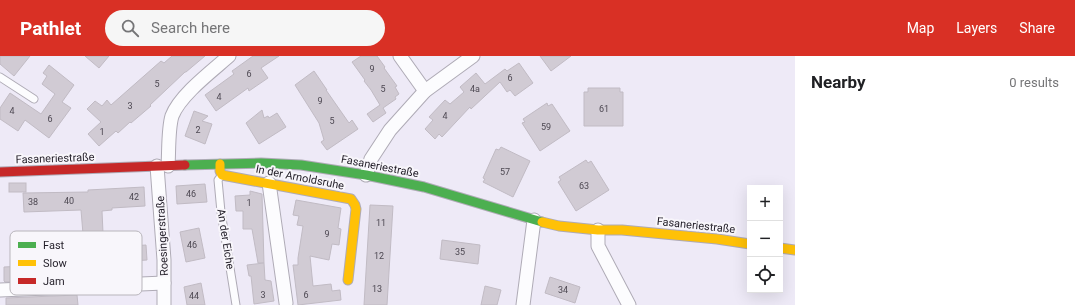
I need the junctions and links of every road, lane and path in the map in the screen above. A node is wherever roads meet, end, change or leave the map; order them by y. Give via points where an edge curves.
1 (229, 56) edge
2 (400, 56) edge
3 (473, 56) edge
4 (0, 77) edge
5 (425, 91) junction
6 (34, 99) dead end
7 (220, 164) junction
8 (163, 166) junction
9 (0, 172) edge
10 (222, 175) junction
11 (366, 175) junction
12 (269, 183) junction
13 (534, 220) junction
14 (598, 230) junction
15 (747, 244) edge
16 (783, 248) edge
17 (795, 250) edge
18 (348, 280) dead end
19 (164, 283) junction
20 (142, 284) edge
21 (0, 290) edge
22 (10, 290) edge
23 (286, 303) dead end
24 (164, 305) edge
25 (236, 305) edge
26 (523, 305) edge
27 (629, 305) edge

1 - 8 street, Roesingerstraße via 185,97 172,116
2 - 5 street
3 - 5 street
4 - 6 lane
5 - 11 street via 390,130 371,159
7 - 8 street, Fasaneriestraße
7 - 10 street
7 - 11 street, Fasaneriestraße via 301,165
8 - 9 street, Fasaneriestraße
8 - 19 street, Roesingerstraße
10 - 12 street, In der Arnoldsruhe
10 - 25 lane, An der Eiche via 218,180 221,212
11 - 13 street, Fasaneriestraße via 424,187
12 - 18 street, In der Arnoldsruhe via 351,199 354,202 356,209
12 - 23 street
13 - 14 street, Fasaneriestraße via 559,226
13 - 26 street
14 - 15 street, Fasaneriestraße via 622,230
14 - 27 street via 598,246
16 - 17 street
19 - 20 street
19 - 24 street, Roesingerstraße
21 - 22 street

